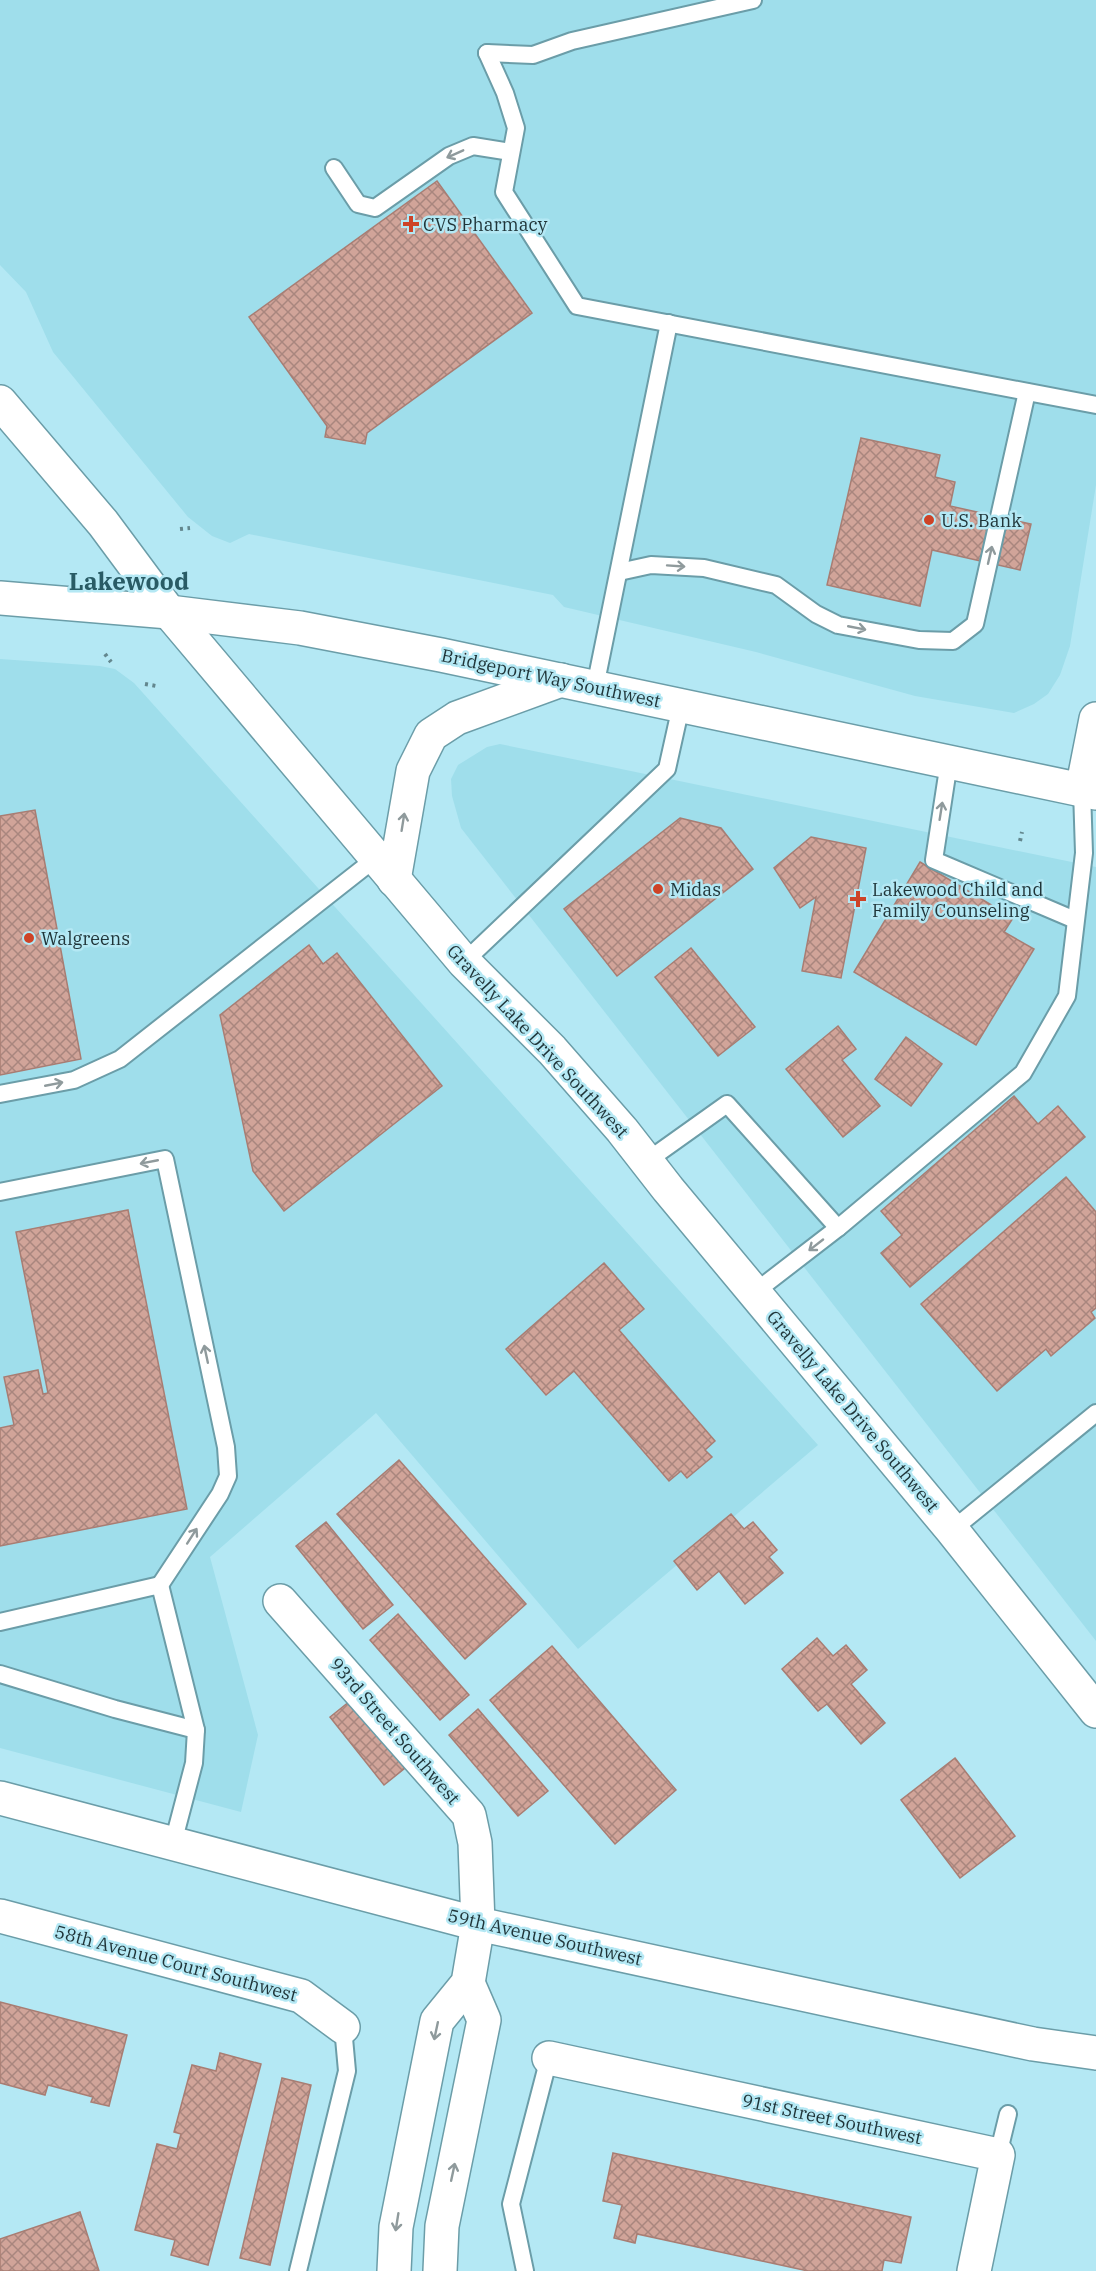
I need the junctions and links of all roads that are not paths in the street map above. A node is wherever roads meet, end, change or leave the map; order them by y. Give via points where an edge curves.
1 (753, 0) edge
2 (511, 152) junction
3 (334, 168) dead end
4 (669, 323) junction
5 (1027, 392) junction
6 (0, 402) edge
7 (1096, 405) edge
8 (618, 572) junction
9 (0, 598) edge
10 (169, 612) junction
11 (561, 680) junction
12 (595, 687) junction
13 (681, 705) junction
14 (1096, 719) edge
15 (949, 762) junction
16 (1089, 791) edge
17 (385, 869) junction
18 (1074, 920) junction
19 (464, 962) junction
20 (0, 1094) edge
21 (647, 1161) junction
22 (0, 1192) edge
23 (837, 1228) junction
24 (755, 1292) junction
25 (1096, 1413) edge
26 (952, 1530) junction
27 (160, 1585) junction
28 (280, 1600) dead end
29 (0, 1622) edge
30 (0, 1674) edge
31 (1096, 1711) edge
32 (196, 1730) junction
33 (0, 1798) edge
34 (173, 1843) junction
35 (0, 1916) edge
36 (478, 1924) junction
37 (468, 1983) junction
38 (343, 2028) joint
39 (1096, 2053) edge
40 (549, 2058) joint
41 (1008, 2114) dead end
42 (998, 2155) junction
43 (298, 2271) edge
44 (394, 2271) edge
45 (440, 2271) edge
46 (525, 2271) edge
47 (974, 2271) edge

1 - 2 lane via 572,40 532,55 487,53 516,128
2 -> 3 lane via 473,146 449,156 375,208 358,204
2 - 4 lane via 504,192 577,306
4 - 5 lane
4 - 8 lane
5 - 7 lane
8 -> 5 lane via 651,565 704,568 776,585 838,625 919,640 953,641 975,624
6 - 10 street, Gravelly Lake Drive Southwest via 103,523
8 - 12 lane
9 - 10 street, Bridgeport Way Southwest
10 - 11 street, Bridgeport Way Southwest via 300,628
10 - 17 street, Gravelly Lake Drive Southwest
11 - 12 street, Bridgeport Way Southwest
17 -> 11 street via 413,771 431,735 457,717
12 - 13 street, Bridgeport Way Southwest
13 - 15 street, Bridgeport Way Southwest
13 - 19 lane via 667,769
14 - 16 street
15 - 16 street, Bridgeport Way Southwest
18 -> 15 lane via 934,860
16 - 18 lane
17 - 19 street, Gravelly Lake Drive Southwest
20 -> 17 lane via 74,1080 120,1059
18 - 23 lane via 1067,996 1023,1073
19 - 21 street, Gravelly Lake Drive Southwest via 552,1050
21 - 23 lane via 727,1104
21 - 24 street, Gravelly Lake Drive Southwest
27 -> 22 lane via 228,1476 226,1447 165,1159
23 -> 24 lane
24 - 26 street, Gravelly Lake Drive Southwest
25 - 26 lane
26 - 31 street, Gravelly Lake Drive Southwest
27 - 29 lane
27 - 32 lane
28 - 36 street, 93rd Street Southwest via 469,1815 475,1843
30 - 32 lane via 115,1710
32 - 34 lane via 194,1763
33 - 34 street, 59th Avenue Southwest
34 - 36 street, 59th Avenue Southwest
35 - 38 street, 58th Avenue Court Southwest via 301,1996
36 - 37 street, 93rd Street Southwest
36 - 39 street, 59th Avenue Southwest via 1033,2044
37 -> 44 street, 93rd Street Southwest via 437,2021 396,2227
45 -> 37 street via 442,2226 484,2020
38 - 43 lane via 347,2071
40 - 42 street, 91st Street Southwest
40 - 46 lane via 511,2204
41 - 42 lane
42 - 47 street

